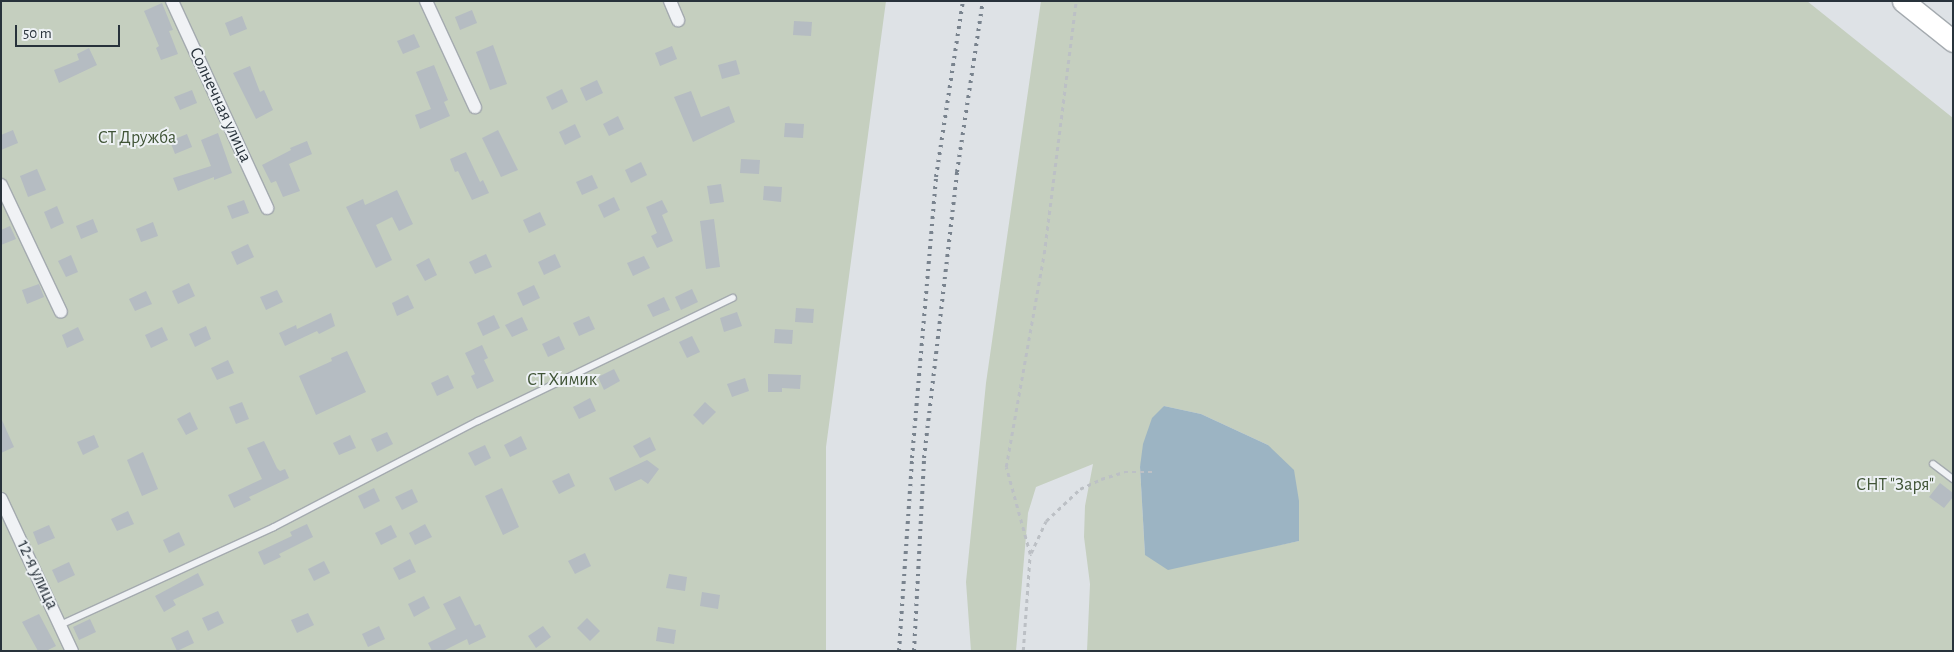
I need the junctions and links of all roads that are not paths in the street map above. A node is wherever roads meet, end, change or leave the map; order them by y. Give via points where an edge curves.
1 (172, 1) edge
2 (426, 1) edge
3 (670, 1) edge
4 (1903, 1) edge
5 (678, 20) dead end
6 (1953, 40) edge
7 (476, 108) dead end
8 (1, 185) edge
9 (267, 208) dead end
10 (732, 298) dead end
11 (61, 312) dead end
12 (1933, 464) dead end
13 (1953, 479) edge
14 (1, 498) edge
15 (60, 625) junction
16 (72, 651) edge

1 - 9 street, Солнечная улица
2 - 7 street
3 - 5 street
4 - 6 highway
8 - 11 street
10 - 15 lane via 478,421 274,527
12 - 13 lane
14 - 15 street, 12-я улица
15 - 16 street, 12-я улица

